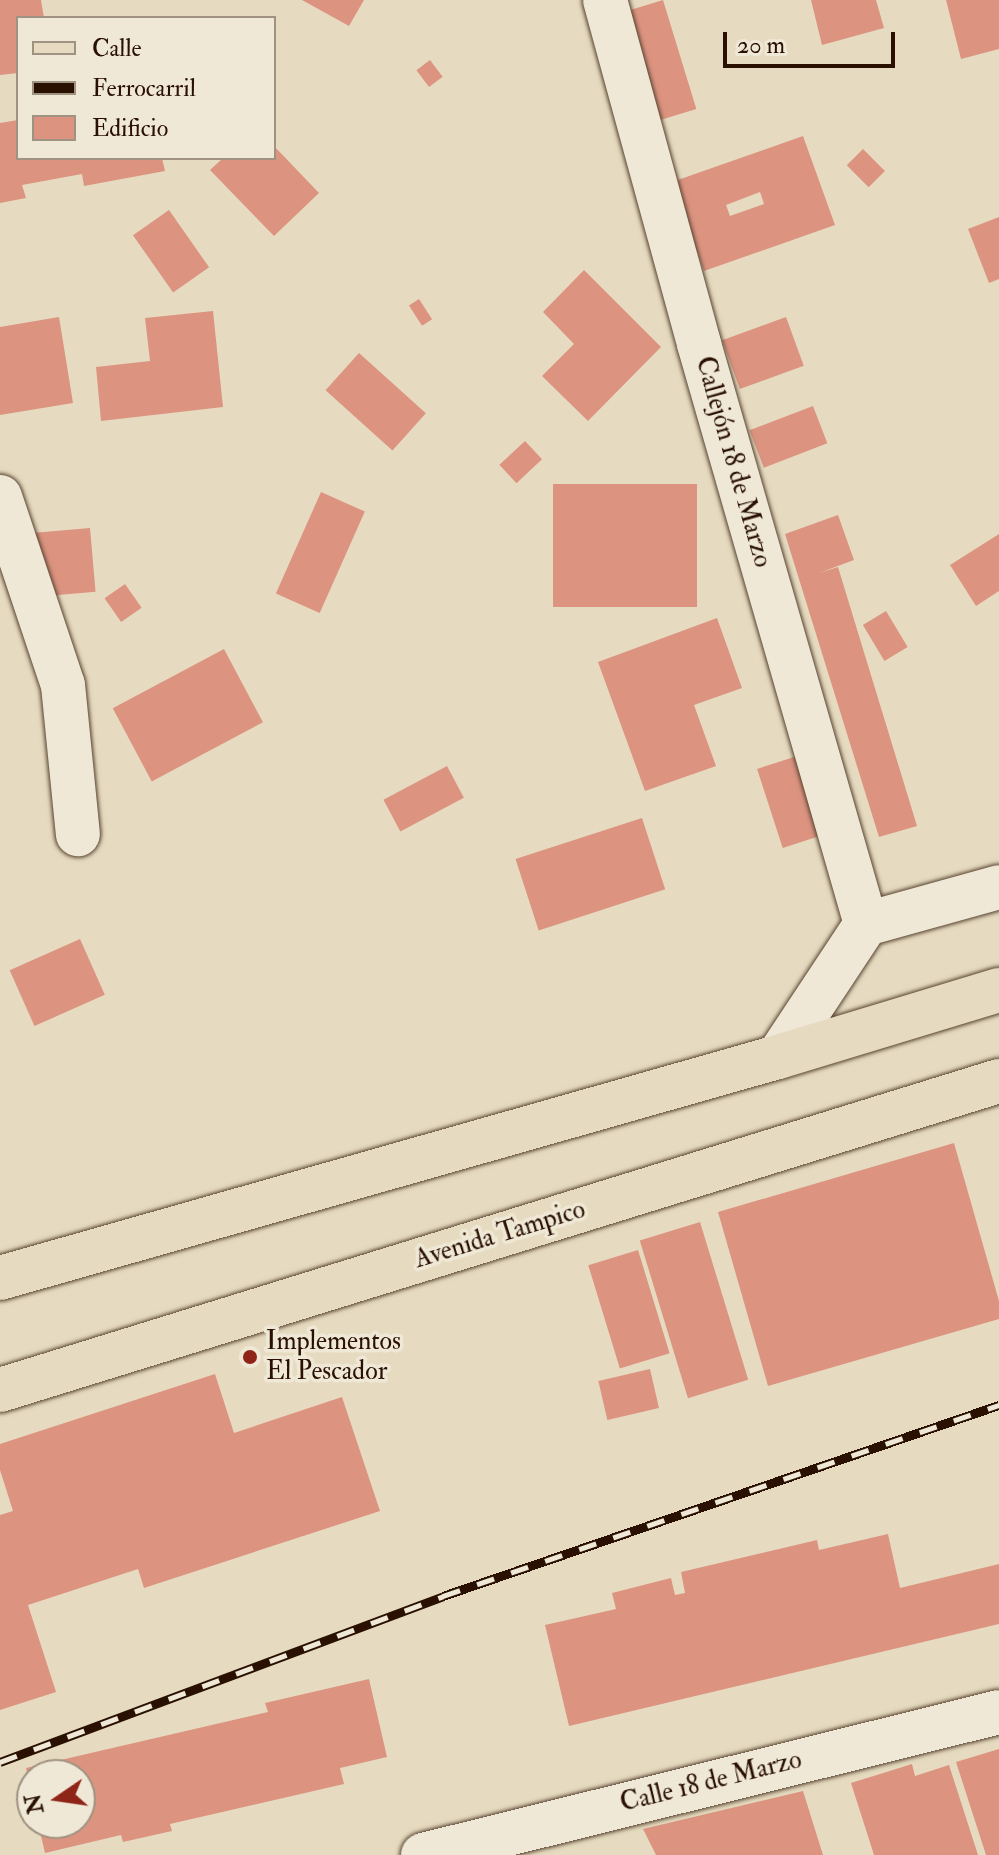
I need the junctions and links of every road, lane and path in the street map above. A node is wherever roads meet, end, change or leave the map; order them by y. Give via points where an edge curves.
1 (605, 0) edge
2 (0, 497) edge
3 (78, 834) dead end
4 (999, 887) edge
5 (866, 924) junction
6 (999, 990) edge
7 (778, 1057) junction
8 (999, 1081) edge
9 (0, 1278) edge
10 (0, 1390) edge
11 (999, 1712) edge
12 (423, 1855) edge

1 - 5 street, Callejón 18 de Marzo
2 - 3 street via 63,685
4 - 5 street
5 - 7 street
6 - 7 main road
7 - 9 main road
8 - 10 main road, Avenida Tampico
11 - 12 street, Calle 18 de Marzo

